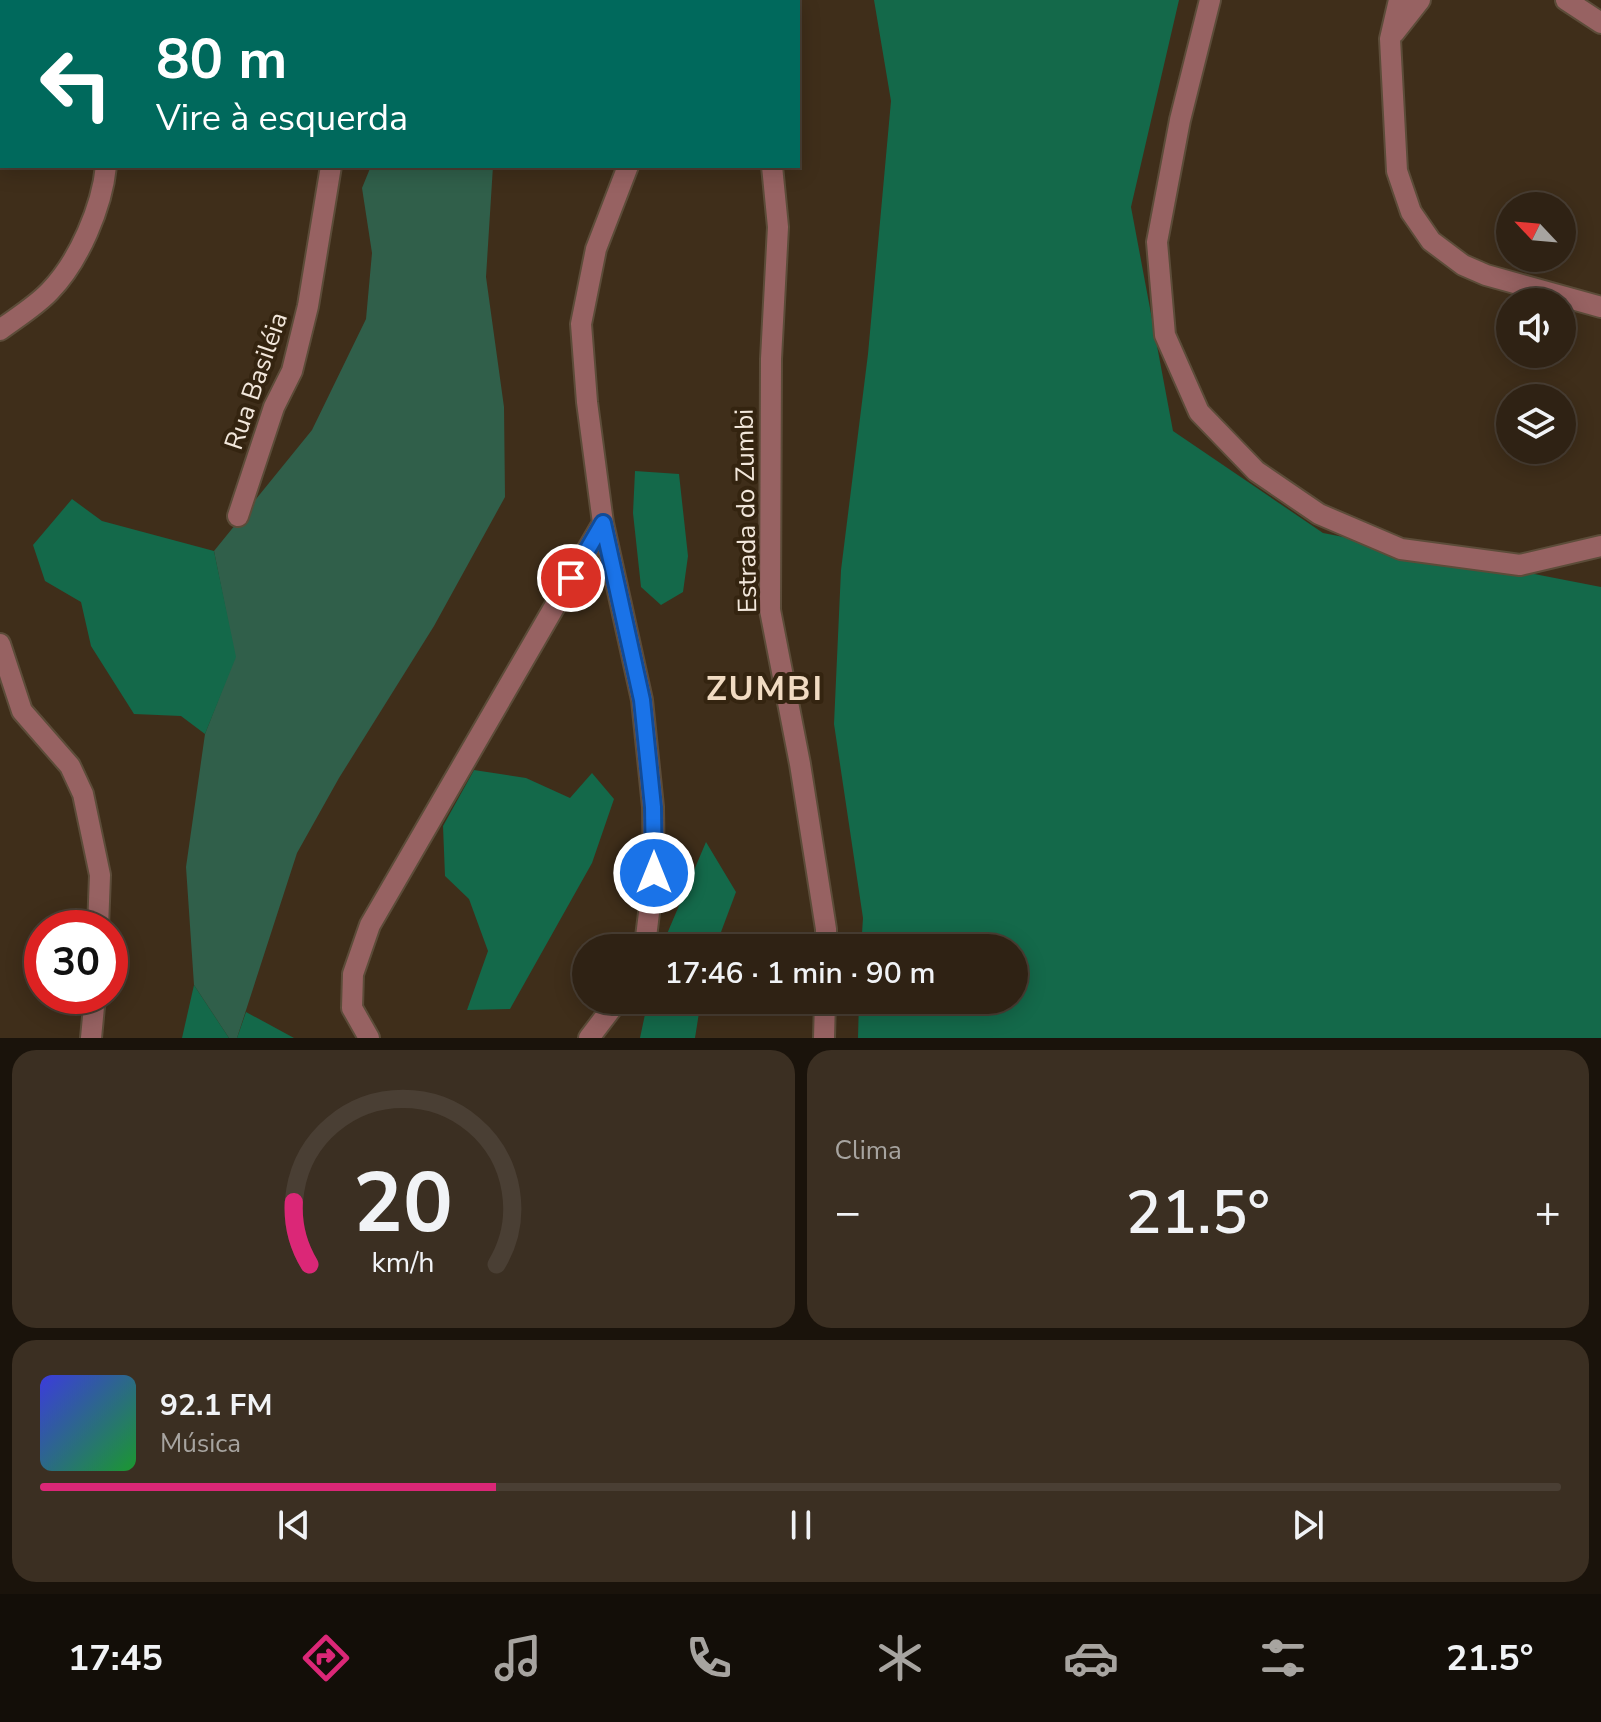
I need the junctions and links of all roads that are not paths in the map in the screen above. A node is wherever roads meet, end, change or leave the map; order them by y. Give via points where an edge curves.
1 (1210, 0) edge
2 (1399, 0) edge
3 (1420, 0) edge
4 (1566, 0) edge
5 (1601, 23) edge
6 (1390, 39) junction
7 (106, 168) edge
8 (331, 168) edge
9 (627, 168) edge
10 (772, 168) edge
11 (1601, 307) edge
12 (0, 330) edge
13 (238, 516) dead end
14 (603, 523) junction
15 (1601, 546) edge
16 (0, 644) edge
17 (99, 910) edge
18 (646, 934) edge
19 (826, 934) edge
20 (93, 1014) edge
21 (607, 1014) edge
22 (825, 1014) edge
23 (91, 1038) edge
24 (369, 1038) edge
25 (589, 1038) edge
26 (824, 1038) edge

1 - 15 street via 1157,242 1165,335 1199,412 1256,471 1307,506 1401,549 1520,565
2 - 6 street
3 - 6 street
4 - 5 street
6 - 11 street via 1397,171 1411,212 1431,241 1486,275
7 - 12 street via 88,234 51,291
8 - 13 street, Rua Basiléia via 292,371 274,407
9 - 14 street via 596,249 581,324
10 - 19 street, Estrada do Zumbi via 778,227 771,359 770,610
14 - 18 street via 642,700 653,807 654,873
14 - 24 street via 370,925 353,974 352,1008
16 - 17 street via 22,711 70,766 83,794 100,875
20 - 23 street
21 - 25 street
22 - 26 street

